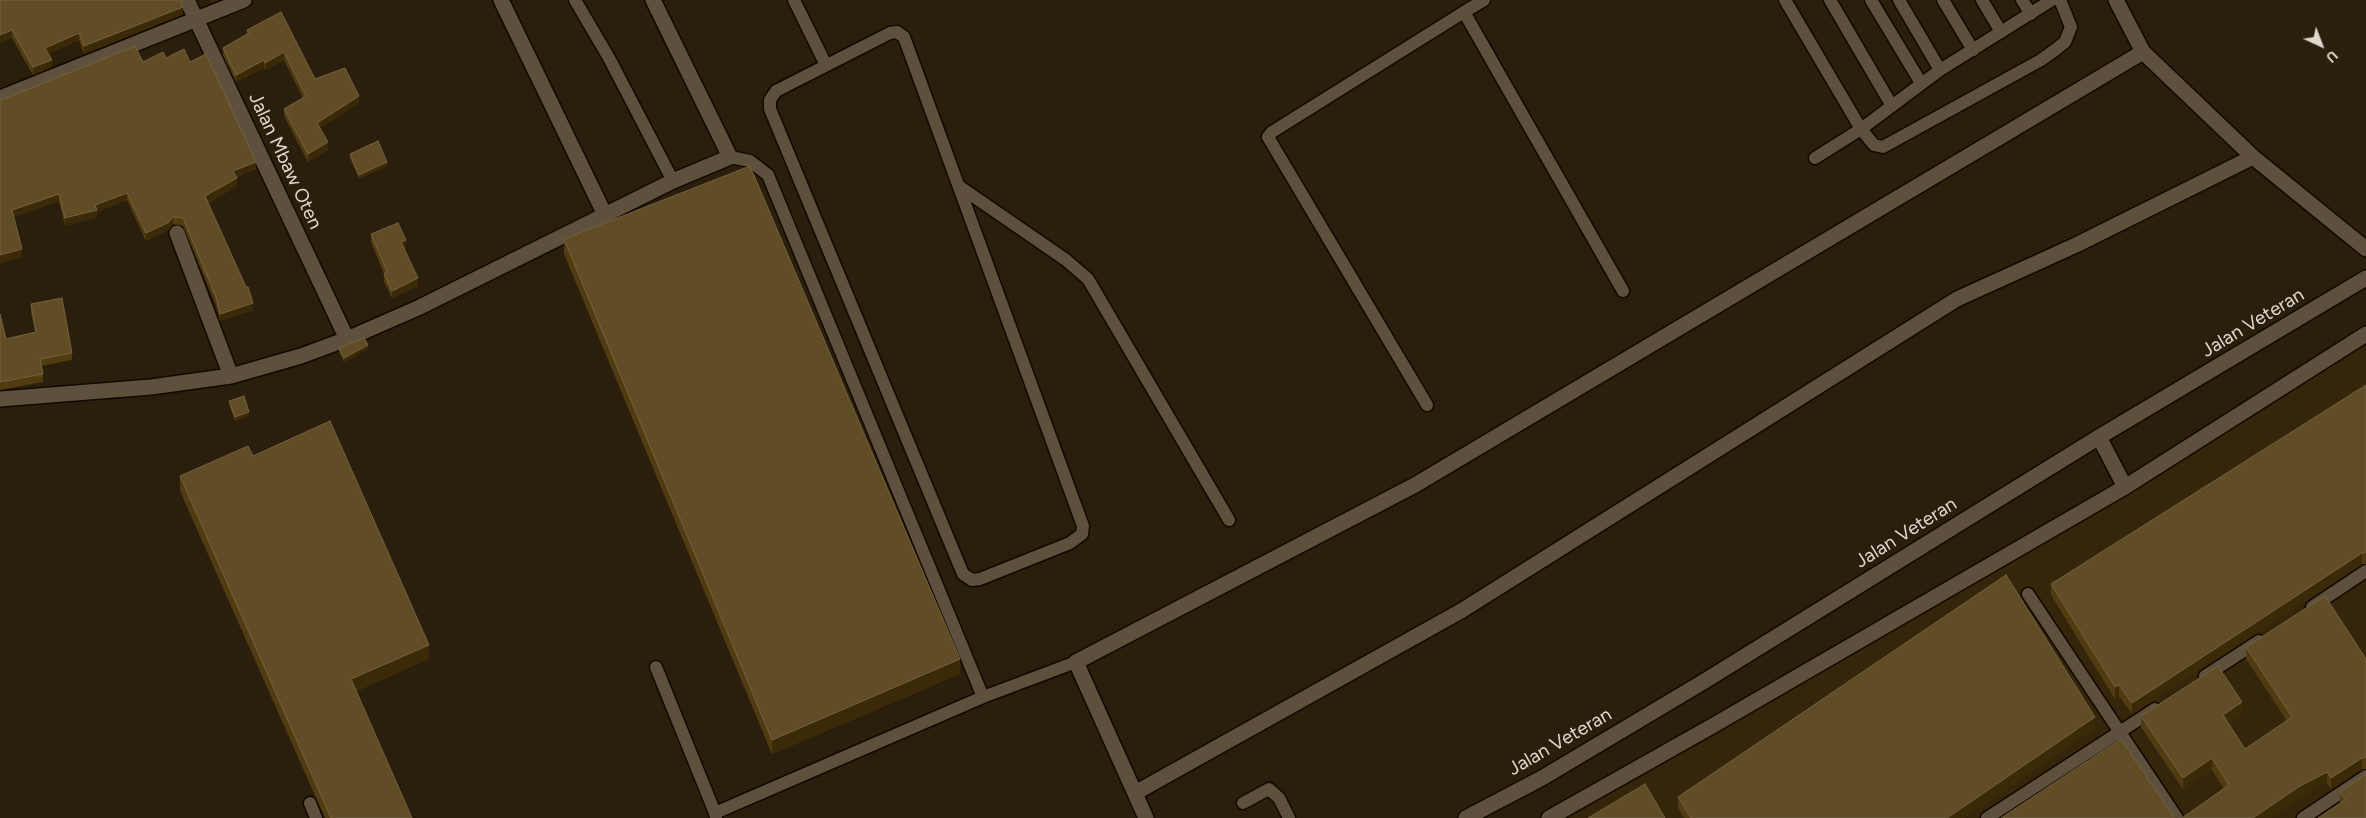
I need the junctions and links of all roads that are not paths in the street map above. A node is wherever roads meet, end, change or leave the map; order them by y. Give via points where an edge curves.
1 (187, 0) edge
2 (244, 0) edge
3 (500, 0) edge
4 (575, 0) edge
5 (653, 0) edge
6 (794, 0) edge
7 (1484, 0) edge
8 (1786, 0) edge
9 (1830, 0) edge
10 (1871, 0) edge
11 (1899, 0) edge
12 (1943, 0) edge
13 (1982, 0) edge
14 (2022, 0) edge
15 (2052, 0) edge
16 (2060, 0) edge
17 (2116, 0) edge
18 (1464, 12) junction
19 (2031, 14) junction
20 (197, 20) junction
21 (2001, 32) junction
22 (1973, 50) junction
23 (2143, 52) junction
24 (826, 65) junction
25 (1940, 70) junction
26 (1921, 83) junction
27 (0, 98) edge
28 (1892, 106) junction
29 (1861, 129) junction
30 (725, 148) junction
31 (2253, 157) junction
32 (1815, 158) dead end
33 (673, 181) junction
34 (960, 187) junction
35 (600, 204) junction
36 (177, 233) dead end
37 (2366, 249) edge
38 (2366, 278) edge
39 (1623, 291) dead end
40 (2366, 334) edge
41 (348, 339) junction
42 (231, 376) junction
43 (0, 399) edge
44 (1427, 404) dead end
45 (2099, 437) junction
46 (2125, 487) junction
47 (1229, 520) dead end
48 (2366, 571) edge
49 (2028, 594) dead end
50 (2300, 614) edge
51 (2268, 636) edge
52 (1076, 662) junction
53 (656, 667) dead end
54 (2194, 684) edge
55 (983, 697) junction
56 (2170, 700) edge
57 (2120, 732) junction
58 (2366, 776) edge
59 (1135, 793) junction
60 (310, 803) dead end
61 (1243, 803) dead end
62 (716, 816) edge
63 (316, 818) edge
64 (1146, 818) edge
65 (1288, 818) edge
66 (1466, 818) edge
67 (1549, 818) edge
68 (1987, 818) edge
69 (2177, 818) edge
70 (2303, 818) edge

1 - 20 street, Jalan Mbaw Oten
2 - 20 street
3 - 35 street
4 - 33 lane
5 - 30 street
6 - 24 lane
7 - 18 lane
8 - 29 lane
9 - 28 lane
10 - 26 lane
11 - 25 lane
12 - 22 lane
13 - 21 lane
14 - 19 lane
15 - 19 lane
16 - 29 lane via 2071,27 2064,42 2042,60 1883,147 1874,145
17 - 23 street
18 - 39 lane
18 - 44 lane via 1268,137
19 - 21 lane
20 - 27 street
20 - 41 street, Jalan Mbaw Oten
21 - 22 lane
22 - 25 lane
23 - 31 street
23 - 52 street via 1415,485
24 - 34 lane via 890,33 898,32 904,37
24 - 34 lane via 776,91 770,100 770,108 963,574 972,580 1070,543 1082,534 1083,526
25 - 26 lane
26 - 28 lane
28 - 29 lane
29 - 32 lane
30 - 33 street
30 - 55 lane via 768,174
31 - 37 street
31 - 59 street via 2076,246 1957,299 1461,611
33 - 35 street
34 - 47 lane via 1066,260 1088,279
35 - 41 street via 476,281
36 - 42 street
38 - 45 street, Jalan Veteran
40 - 46 street
41 - 42 street
42 - 43 street via 152,388
45 - 46 street
45 - 66 street, Jalan Veteran via 1686,692 1542,778
46 - 67 street
48 - 50 lane
49 - 57 lane
51 - 54 lane
52 - 55 lane
52 - 59 street
53 - 62 lane
55 - 62 lane
56 - 57 lane
57 - 68 lane
57 - 69 lane
58 - 70 lane
59 - 64 street
60 - 63 lane
61 - 65 lane via 1269,789 1279,798

